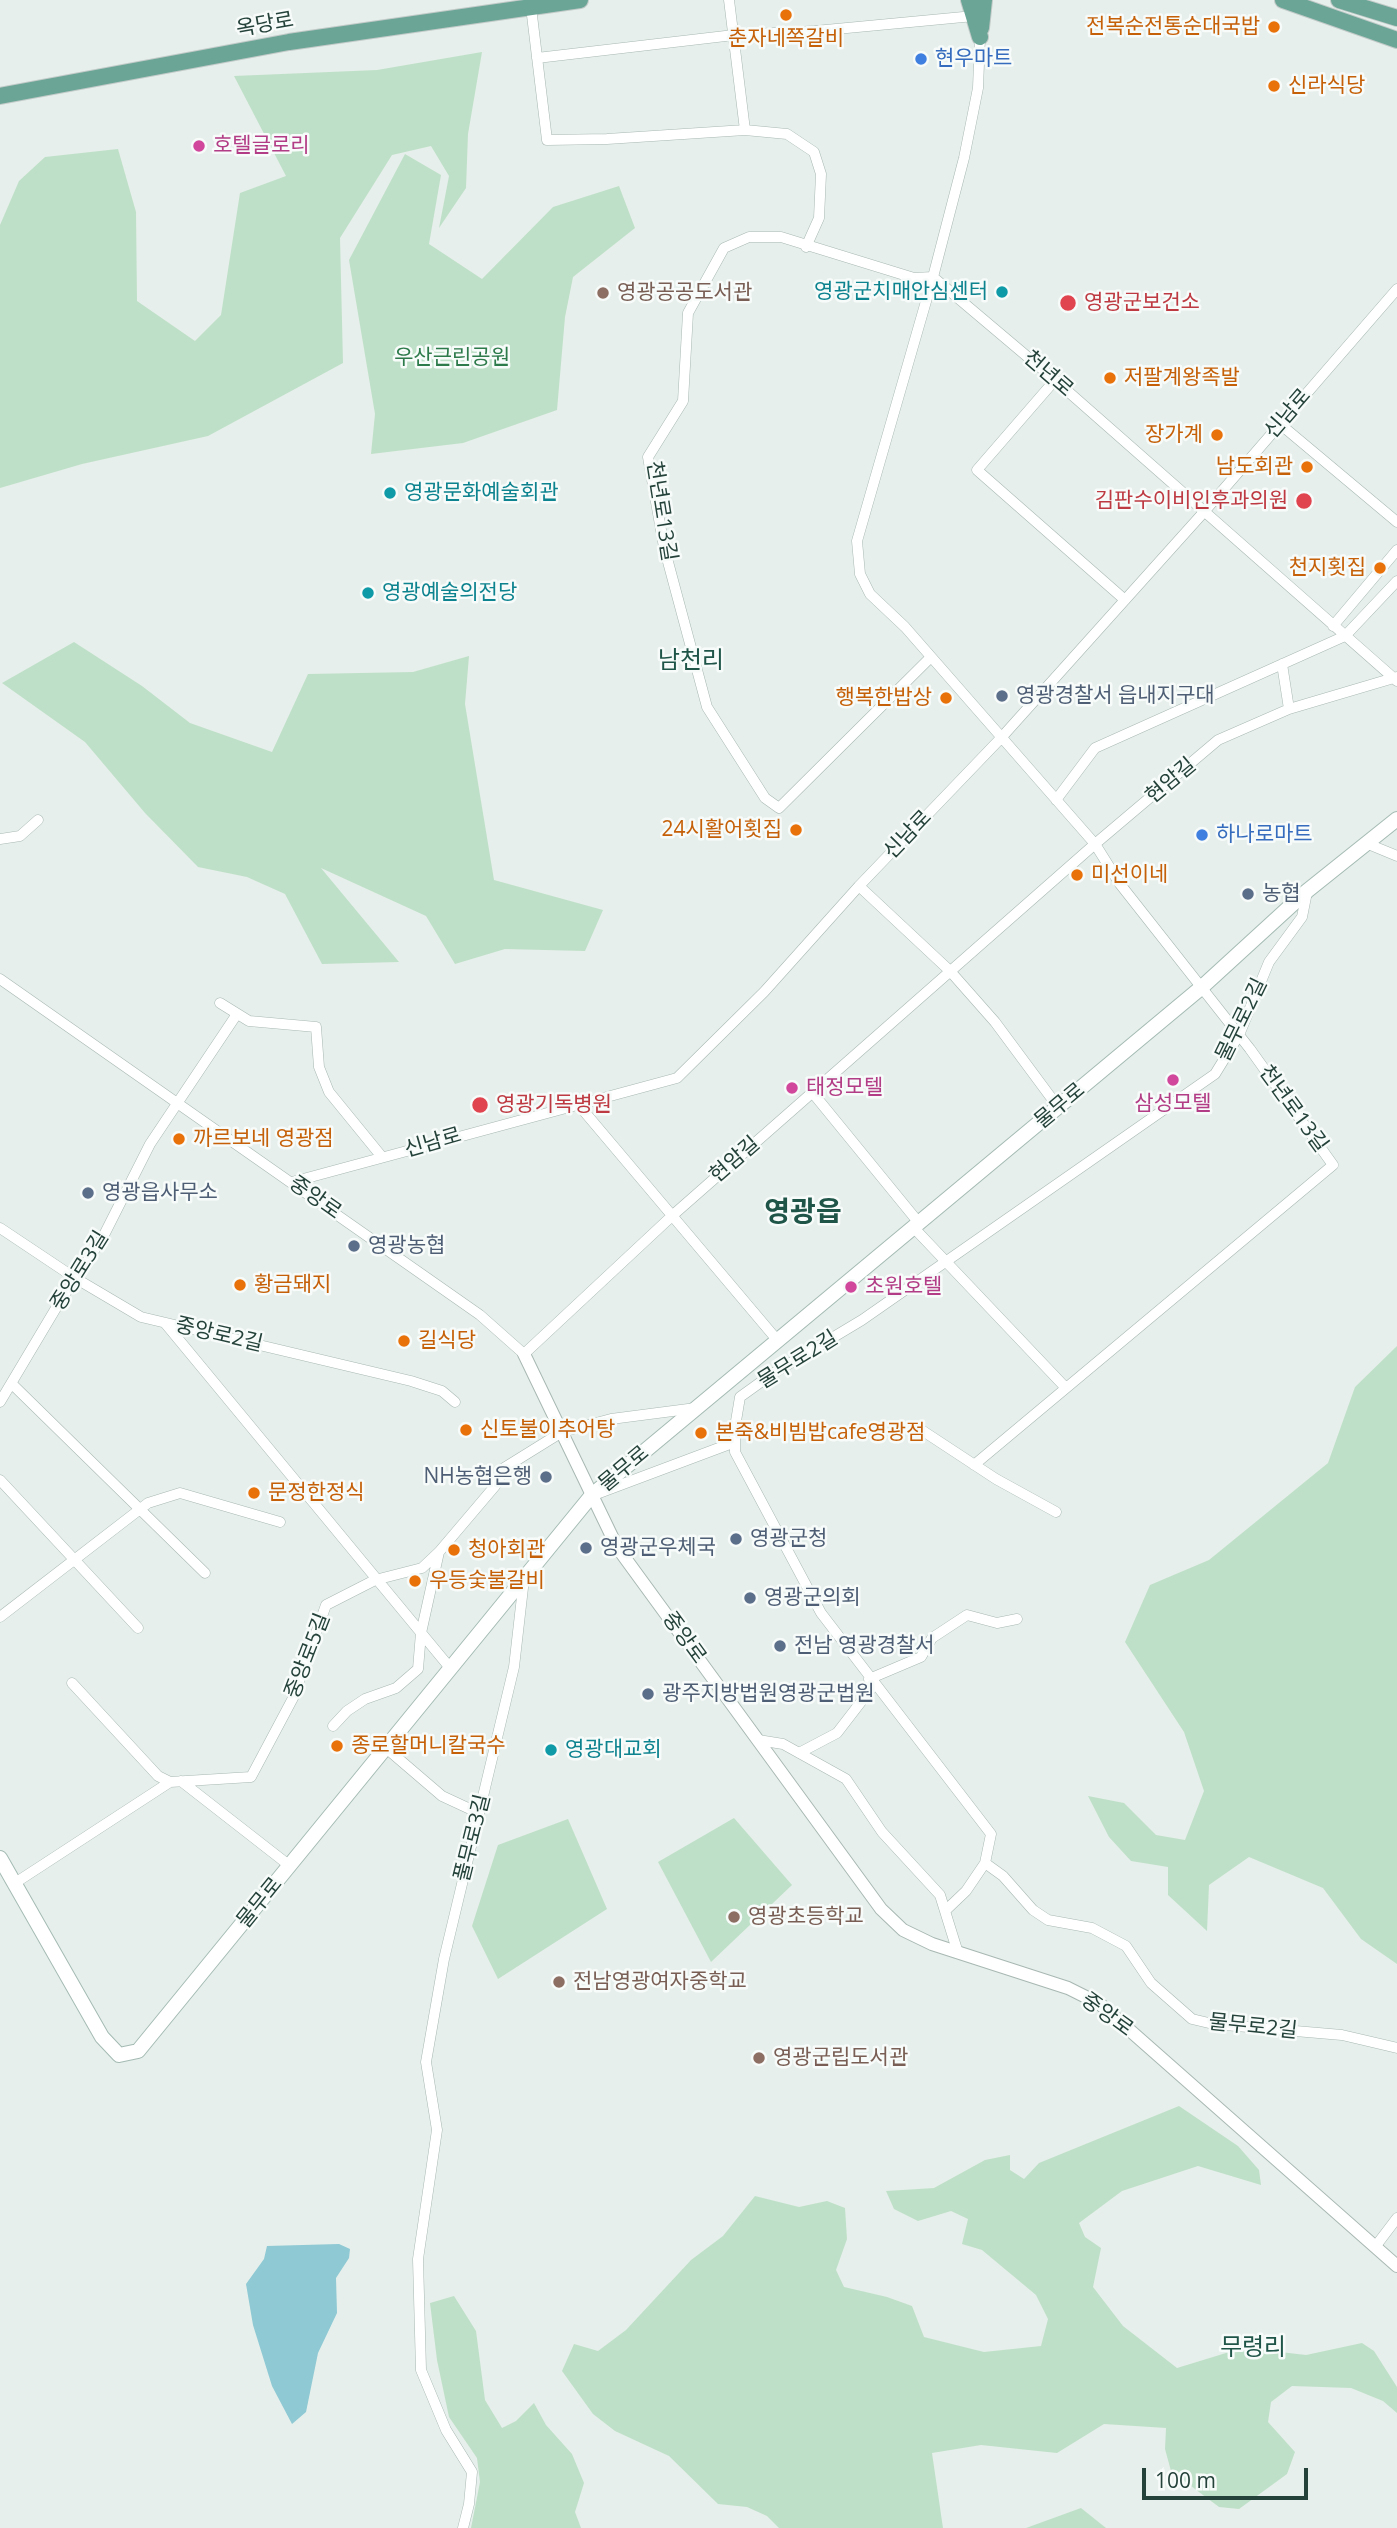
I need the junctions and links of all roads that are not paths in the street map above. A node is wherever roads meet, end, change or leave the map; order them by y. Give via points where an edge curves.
1 (580, 0) edge
2 (729, 0) edge
3 (984, 0) edge
4 (1283, 0) edge
5 (1339, 0) edge
6 (531, 7) junction
7 (971, 8) edge
8 (1397, 18) edge
9 (734, 35) junction
10 (980, 37) junction
11 (1397, 40) edge
12 (537, 58) junction
13 (0, 96) edge
14 (745, 130) junction
15 (806, 247) junction
16 (933, 277) junction
17 (1397, 289) edge
18 (1055, 380) junction
19 (1280, 424) junction
20 (1203, 513) junction
21 (1397, 522) edge
22 (1397, 550) edge
23 (1397, 581) edge
24 (1125, 600) junction
25 (1333, 626) junction
26 (1345, 636) junction
27 (932, 657) junction
28 (1282, 664) junction
29 (1396, 679) edge
30 (1289, 709) junction
31 (1001, 738) junction
32 (1056, 800) junction
33 (1397, 819) edge
34 (38, 820) dead end
35 (0, 839) edge
36 (1095, 844) junction
37 (1368, 844) junction
38 (1397, 856) edge
39 (859, 886) junction
40 (1307, 891) junction
41 (950, 971) junction
42 (0, 979) edge
43 (1202, 987) junction
44 (220, 1003) dead end
45 (237, 1014) junction
46 (1240, 1035) junction
47 (812, 1092) junction
48 (179, 1102) junction
49 (577, 1102) junction
50 (1058, 1108) junction
51 (382, 1157) junction
52 (292, 1182) junction
53 (673, 1214) junction
54 (916, 1226) junction
55 (0, 1228) edge
56 (946, 1261) junction
57 (75, 1279) junction
58 (165, 1323) junction
59 (778, 1341) junction
60 (524, 1354) junction
61 (12, 1384) junction
62 (1065, 1387) junction
63 (0, 1402) edge
64 (455, 1402) dead end
65 (697, 1408) junction
66 (923, 1431) dead end
67 (562, 1432) junction
68 (735, 1442) junction
69 (974, 1465) junction
70 (0, 1480) edge
71 (592, 1495) junction
72 (140, 1509) junction
73 (1056, 1512) dead end
74 (280, 1522) dead end
75 (439, 1552) junction
76 (74, 1560) junction
77 (205, 1573) dead end
78 (524, 1579) junction
79 (375, 1580) junction
80 (0, 1617) edge
81 (1017, 1619) dead end
82 (138, 1628) dead end
83 (421, 1633) junction
84 (451, 1669) junction
85 (72, 1682) dead end
86 (872, 1682) junction
87 (333, 1726) dead end
88 (758, 1740) junction
89 (386, 1748) junction
90 (799, 1753) junction
91 (181, 1781) junction
92 (170, 1782) junction
93 (481, 1807) junction
94 (0, 1858) edge
95 (985, 1863) junction
96 (290, 1866) junction
97 (15, 1883) junction
98 (945, 1911) junction
99 (958, 1953) junction
100 (1397, 2048) edge
101 (1397, 2218) edge
102 (1375, 2247) junction
103 (1397, 2266) edge
104 (463, 2528) edge

1 - 6 main road, 옥당로
2 - 9 street
3 - 10 main road
4 - 11 main road
5 - 8 main road
6 - 12 street
6 - 13 main road, 옥당로 via 289,42
7 - 9 street via 815,31
7 - 10 main road
9 - 12 street
9 - 14 street
10 - 16 street via 978,88
12 - 14 street via 547,139
14 - 15 street via 788,134 814,152 821,174 819,218
15 - 16 street, 천년로13길 via 914,278
15 - 27 street, 천년로13길 via 765,236 749,237 724,248 688,313 683,401 648,457 664,547 707,707 765,799 779,808
16 - 18 street, 천년로
16 - 27 street, 천년로13길 via 857,541 860,575 870,594
17 - 19 street, 신남로
18 - 20 street, 천년로
18 - 24 street via 977,470
19 - 20 street, 신남로
19 - 21 street
20 - 24 street, 신남로
20 - 25 street, 천년로
22 - 25 street
23 - 26 street
24 - 31 street, 신남로
25 - 26 street, 천년로
26 - 28 street
26 - 29 street, 천년로
27 - 31 street, 천년로13길
28 - 30 street
28 - 32 street via 1095,748
29 - 30 street, 현암길
30 - 36 street, 현암길 via 1218,740
31 - 32 street, 천년로13길
31 - 39 street, 신남로
32 - 36 street, 천년로13길
33 - 37 main road, 물무로
34 - 35 street via 20,836
36 - 41 street, 현암길
36 - 43 street, 천년로13길 via 1120,884
37 - 38 street
37 - 40 main road, 물무로
39 - 41 street
39 - 49 street, 신남로 via 764,992 677,1077
40 - 43 main road, 물무로
40 - 46 street, 물무로2길 via 1302,916 1269,962
41 - 47 street, 현암길
41 - 50 street via 995,1022
42 - 48 street, 중앙로
43 - 46 street, 천년로13길
43 - 50 main road, 물무로
44 - 45 street
45 - 48 street, 중앙로3길
45 - 51 street via 248,1021 316,1027 319,1067 329,1092
46 - 56 street, 물무로2길 via 1215,1074
46 - 62 street, 천년로13길 via 1333,1165
47 - 53 street, 현암길
47 - 54 street
48 - 52 street, 중앙로
48 - 57 street, 중앙로3길 via 150,1144 103,1237
49 - 51 street, 신남로
49 - 53 street
50 - 54 main road, 물무로
51 - 52 street, 신남로
52 - 60 street, 중앙로 via 480,1315
53 - 59 street
53 - 60 street, 현암길
54 - 56 street
54 - 59 main road, 물무로
55 - 57 street, 중앙로2길
56 - 62 street
56 - 68 street, 물무로2길 via 740,1397
57 - 58 street, 중앙로2길 via 141,1317
57 - 61 street, 중앙로3길
58 - 64 street, 중앙로2길 via 411,1381 442,1391
58 - 79 street
59 - 65 main road, 물무로
60 - 67 street, 중앙로
61 - 63 street, 중앙로3길
61 - 72 street
62 - 69 street, 천년로13길
65 - 67 street, 중앙로5길 via 611,1419
65 - 71 main road, 물무로
66 - 69 street
67 - 71 street, 중앙로
67 - 75 street, 중앙로5길 via 504,1468 495,1486
68 - 71 street
68 - 86 street, 물무로2길 via 747,1478 821,1613
69 - 73 street
70 - 76 street
71 - 78 main road, 물무로
71 - 88 street, 중앙로 via 617,1547
72 - 74 street via 180,1493
72 - 76 street
72 - 77 street
75 - 79 street, 중앙로5길 via 422,1568
75 - 83 street
76 - 80 street
76 - 82 street
78 - 84 main road, 물무로
78 - 93 street, 풀무로3길 via 514,1667
79 - 83 street
79 - 91 street, 중앙로5길 via 327,1605 293,1698 251,1777
81 - 86 street via 997,1623 967,1615 932,1638 921,1657
83 - 84 street
83 - 87 street via 418,1669 396,1688 347,1710
84 - 89 main road, 물무로
85 - 92 street via 158,1776
86 - 90 street via 837,1733
86 - 95 street, 물무로2길 via 991,1835
88 - 90 street via 783,1744
88 - 99 street, 중앙로 via 881,1909 903,1930
89 - 93 street via 442,1796 470,1809
89 - 96 main road, 물무로
90 - 98 street via 846,1779 882,1832 940,1895
91 - 92 street, 중앙로5길
91 - 96 street
92 - 97 street
93 - 104 street, 풀무로3길 via 429,2035 426,2062 436,2130 418,2259 421,2370 432,2400 472,2472
94 - 97 main road, 물무로
95 - 98 street
95 - 100 street, 물무로2길 via 1048,1920 1092,1928 1126,1946 1151,1983 1192,2019 1342,2035
96 - 97 main road, 물무로 via 151,2037 128,2055 119,2055 102,2037
98 - 99 street
99 - 102 street, 중앙로 via 1068,1988 1100,2004
101 - 102 street
102 - 103 street, 중앙로

